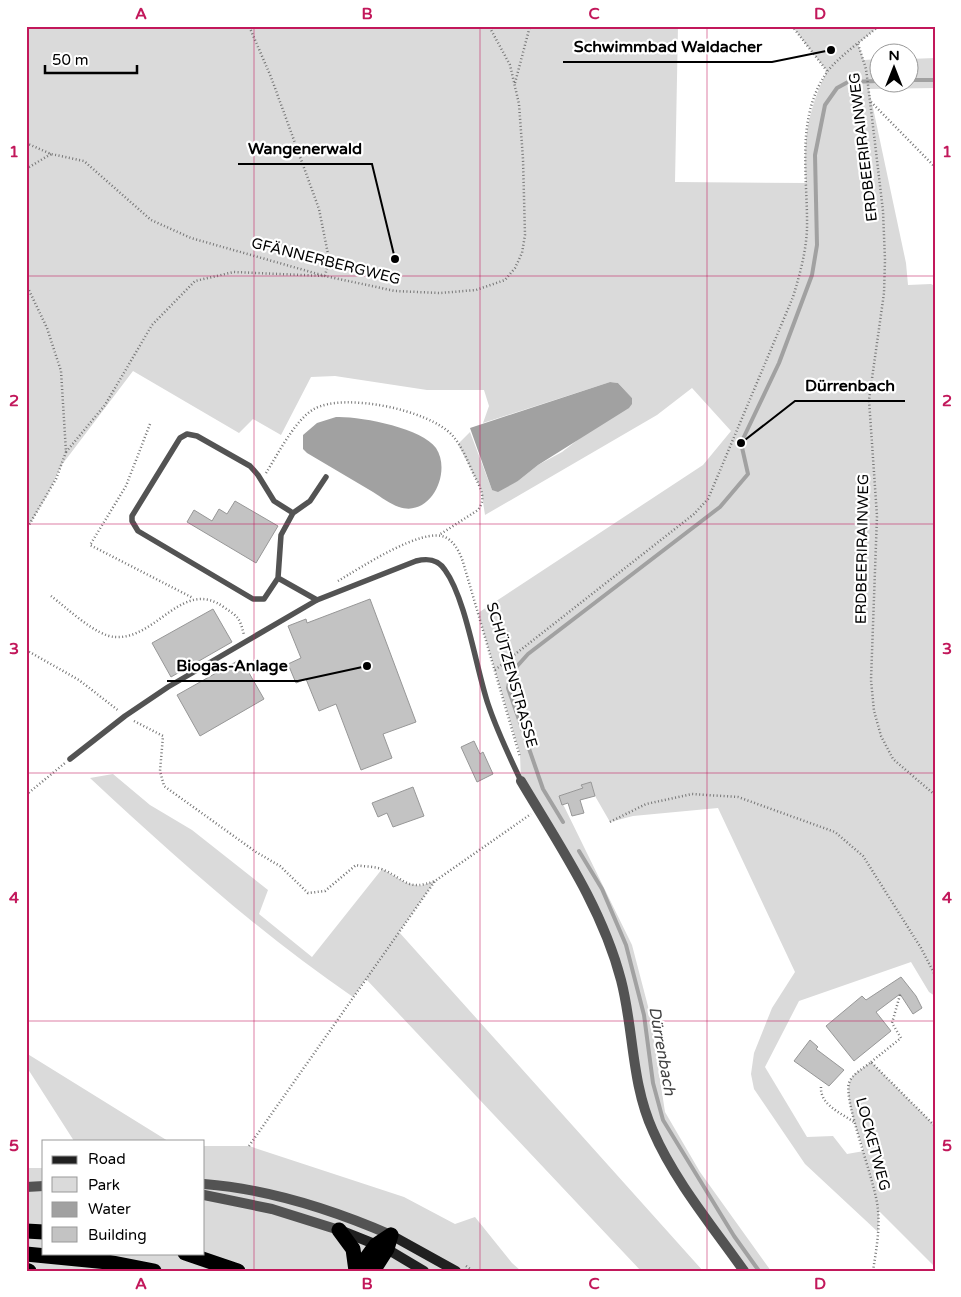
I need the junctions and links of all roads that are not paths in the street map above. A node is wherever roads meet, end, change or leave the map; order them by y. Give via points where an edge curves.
1 (326, 477) dead end
2 (293, 513) junction
3 (278, 578) junction
4 (317, 600) junction
5 (70, 759) road end
6 (521, 781) joint
7 (205, 1184) edge
8 (26, 1186) edge
9 (42, 1186) edge
10 (205, 1195) edge
11 (339, 1230) junction
12 (26, 1231) edge
13 (42, 1232) edge
14 (384, 1243) junction
15 (26, 1254) edge
16 (188, 1254) edge
17 (154, 1271) edge
18 (238, 1271) edge
19 (357, 1271) edge
20 (373, 1271) edge
21 (424, 1271) edge
22 (456, 1271) edge
23 (744, 1271) edge

1 - 2 lane via 310,501
2 - 3 lane via 281,535
2 - 3 lane via 274,501 250,466 188,434 180,438 132,516 138,531 253,599 264,599
3 - 4 lane
4 - 5 lane via 168,687
4 - 6 lane via 416,561 430,559 441,565 456,593 491,712
6 - 23 street via 579,878 609,943 629,1013 636,1081 653,1132 666,1158
7 - 14 street via 305,1203 357,1220
8 - 9 street
10 - 11 street via 272,1209
11 - 14 main road
11 - 19 highway via 353,1249
12 - 13 highway
14 - 19 highway
14 - 20 highway
14 - 21 main road
14 - 22 main road
15 - 17 highway via 108,1262
16 - 18 highway

